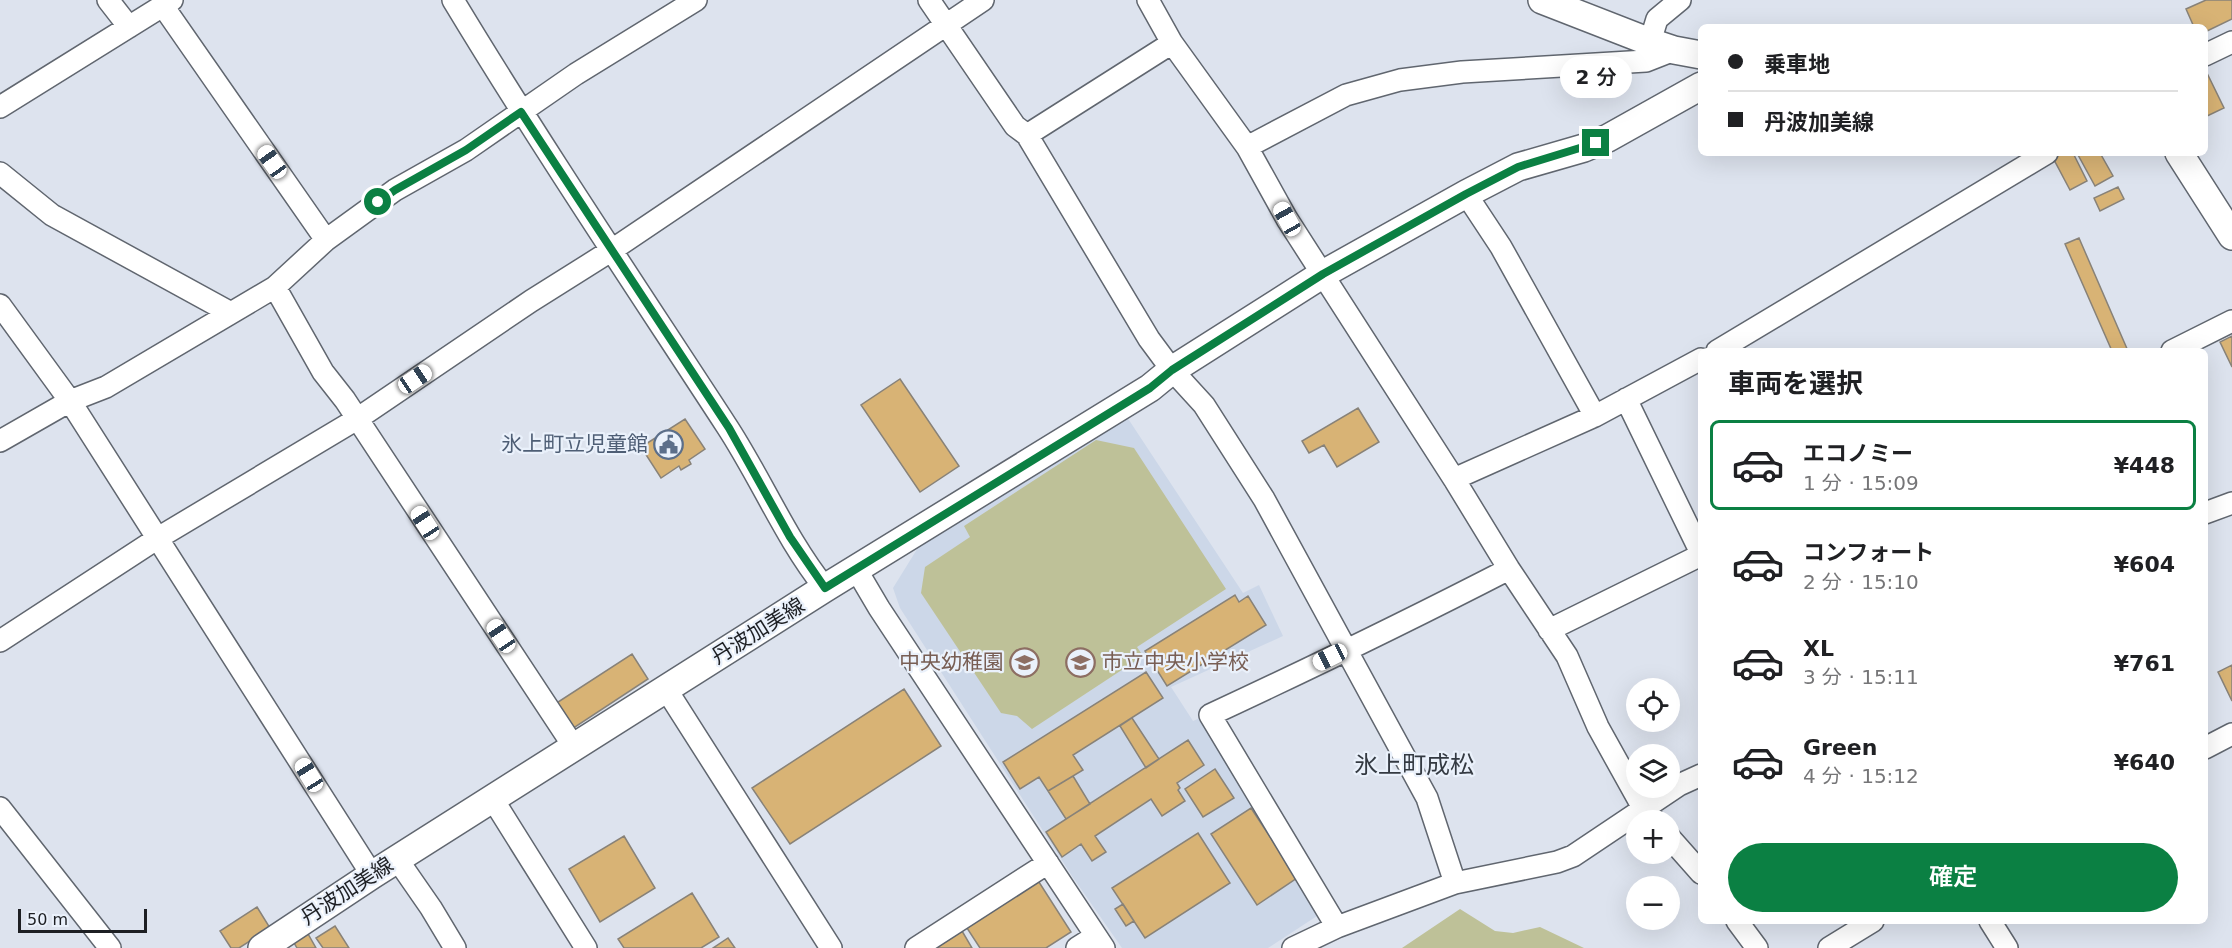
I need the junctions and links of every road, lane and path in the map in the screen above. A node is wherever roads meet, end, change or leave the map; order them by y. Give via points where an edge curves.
1 (108, 0) edge
2 (453, 0) edge
3 (696, 0) edge
4 (929, 0) edge
5 (983, 0) edge
6 (1148, 0) edge
7 (1542, 0) edge
8 (1680, 0) edge
9 (168, 3) edge
10 (947, 26) junction
11 (129, 27) junction
12 (2232, 42) edge
13 (1172, 43) junction
14 (1678, 50) edge
15 (2208, 54) edge
16 (1695, 90) edge
17 (0, 107) edge
18 (521, 112) junction
19 (1027, 135) junction
20 (1247, 147) junction
21 (2042, 156) edge
22 (2181, 156) edge
23 (0, 173) edge
24 (1466, 194) junction
25 (2232, 236) edge
26 (326, 240) junction
27 (612, 250) junction
28 (1323, 274) junction
29 (275, 287) junction
30 (0, 305) edge
31 (231, 314) junction
32 (2232, 321) edge
33 (1725, 348) edge
34 (2178, 348) edge
35 (1698, 362) edge
36 (1172, 370) junction
37 (1626, 399) junction
38 (70, 401) junction
39 (1595, 416) junction
40 (357, 419) junction
41 (0, 441) edge
42 (1454, 479) junction
43 (2232, 503) edge
44 (2208, 512) edge
45 (158, 538) junction
46 (1698, 548) edge
47 (1698, 556) edge
48 (856, 569) junction
49 (1509, 569) junction
50 (825, 588) junction
51 (1549, 630) junction
52 (0, 641) edge
53 (1347, 649) junction
54 (666, 689) junction
55 (2232, 734) edge
56 (2208, 746) edge
57 (574, 747) junction
58 (1698, 776) edge
59 (492, 798) junction
60 (0, 808) edge
61 (1647, 810) edge
62 (1653, 810) edge
63 (1626, 827) edge
64 (1680, 849) edge
65 (397, 859) junction
66 (1048, 863) junction
67 (1698, 870) edge
68 (372, 875) junction
69 (1455, 883) junction
70 (1739, 924) edge
71 (1868, 924) edge
72 (1992, 924) edge
73 (1337, 927) junction
74 (1100, 942) edge
75 (110, 948) edge
76 (262, 948) edge
77 (455, 948) edge
78 (586, 948) edge
79 (831, 948) edge
80 (916, 948) edge
81 (1077, 948) edge
82 (1293, 948) edge
83 (1757, 948) edge
84 (1829, 948) edge
85 (2007, 948) edge

1 - 11 street
2 - 18 street
3 - 18 street
4 - 10 street
5 - 10 street
6 - 13 street
7 - 14 main road
8 - 14 street via 1657,20
9 - 11 street
9 - 26 street
10 - 19 street via 1015,126
10 - 27 street
11 - 17 street
12 - 15 street
13 - 19 street
13 - 20 street
14 - 16 main road via 1693,63 1697,74
14 - 20 street via 1646,61 1462,72 1400,80 1346,96
16 - 24 main road, 丹波加美線 via 1608,138 1518,167
18 - 26 street via 466,150 395,190
18 - 27 street
19 - 36 street via 1149,339
20 - 28 street
21 - 33 street
22 - 25 main road
23 - 31 street via 52,215
24 - 28 main road, 丹波加美線
24 - 39 street via 1501,248
26 - 29 street
27 - 40 street
27 - 50 street via 729,428 790,537
28 - 36 main road, 丹波加美線
28 - 42 street
29 - 31 street
29 - 40 street via 323,372
30 - 38 street
31 - 38 street via 106,387
32 - 34 street
35 - 37 street
36 - 48 main road, 丹波加美線 via 1150,388
36 - 53 street via 1204,405 1258,490
37 - 39 street
37 - 46 street
38 - 41 street
38 - 45 street
39 - 42 street
40 - 45 street
40 - 57 street
42 - 49 street
43 - 44 street
45 - 52 street
45 - 68 street
47 - 51 street
48 - 50 main road, 丹波加美線
48 - 66 street
49 - 51 street
49 - 53 street
50 - 54 main road, 丹波加美線
51 - 61 street via 1567,656 1598,727
53 - 69 street via 1427,798
53 - 73 street via 1210,716
54 - 57 main road, 丹波加美線
54 - 79 street
55 - 56 street
57 - 59 main road, 丹波加美線
58 - 62 street via 1679,785
59 - 65 main road, 丹波加美線
59 - 78 street
60 - 75 street
63 - 69 street via 1557,862
64 - 67 street
65 - 68 main road, 丹波加美線
65 - 77 street
66 - 74 street
66 - 80 street
68 - 76 main road, 丹波加美線
69 - 73 street
70 - 83 street
71 - 84 street
72 - 85 street
73 - 82 street
74 - 81 street

